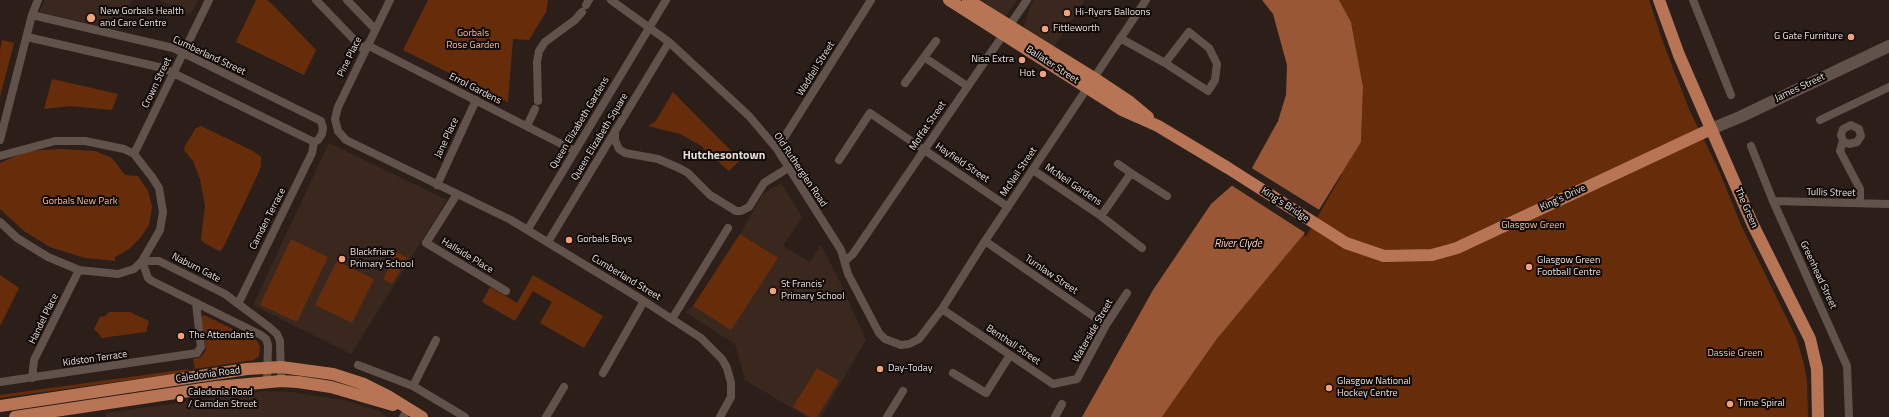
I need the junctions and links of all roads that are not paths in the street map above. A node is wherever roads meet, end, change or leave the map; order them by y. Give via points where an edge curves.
1 (38, 0) edge
2 (209, 0) edge
3 (316, 0) edge
4 (347, 0) edge
5 (390, 0) edge
6 (611, 0) edge
7 (666, 0) edge
8 (871, 0) edge
9 (949, 0) edge
10 (968, 0) edge
11 (1027, 0) edge
12 (1146, 0) edge
13 (1659, 0) edge
14 (1693, 0) edge
15 (586, 6) edge
16 (32, 15) junction
17 (650, 27) junction
18 (375, 29) junction
19 (1006, 30) junction
20 (27, 37) junction
21 (1120, 38) junction
22 (936, 41) dead end
23 (669, 42) junction
24 (1889, 46) edge
25 (365, 48) junction
26 (183, 53) junction
27 (924, 57) junction
28 (1164, 63) junction
29 (173, 72) junction
30 (905, 83) dead end
31 (1090, 83) junction
32 (967, 86) junction
33 (1889, 87) edge
34 (1731, 95) dead end
35 (476, 100) junction
36 (538, 101) dead end
37 (535, 109) dead end
38 (1820, 120) dead end
39 (322, 124) joint
40 (336, 124) joint
41 (527, 126) junction
42 (1711, 129) junction
43 (615, 132) junction
44 (0, 140) edge
45 (1843, 141) dead end
46 (314, 142) junction
47 (1751, 146) dead end
48 (777, 149) junction
49 (924, 150) junction
50 (575, 151) junction
51 (134, 154) junction
52 (0, 156) edge
53 (839, 160) dead end
54 (1118, 164) dead end
55 (788, 168) junction
56 (1228, 168) joint
57 (1034, 170) junction
58 (1131, 173) junction
59 (437, 185) junction
60 (457, 194) junction
61 (1167, 196) dead end
62 (1773, 201) junction
63 (1860, 203) junction
64 (1889, 204) edge
65 (1008, 207) junction
66 (1101, 216) junction
67 (0, 222) edge
68 (728, 228) dead end
69 (528, 229) junction
70 (985, 241) junction
71 (1343, 241) joint
72 (548, 242) junction
73 (1142, 248) dead end
74 (142, 261) junction
75 (845, 261) junction
76 (79, 270) junction
77 (506, 291) dead end
78 (1127, 293) dead end
79 (644, 301) junction
80 (196, 303) junction
81 (238, 304) junction
82 (942, 309) junction
83 (672, 318) junction
84 (1106, 325) junction
85 (436, 340) dead end
86 (901, 345) joint
87 (1010, 355) junction
88 (358, 365) dead end
89 (267, 367) junction
90 (281, 367) junction
91 (603, 373) dead end
92 (953, 373) dead end
93 (32, 378) junction
94 (1077, 380) joint
95 (281, 381) junction
96 (0, 382) edge
97 (267, 382) junction
98 (412, 386) junction
99 (564, 386) dead end
100 (903, 392) dead end
101 (1062, 404) dead end
102 (0, 406) edge
103 (406, 413) edge
104 (15, 417) edge
105 (422, 417) edge
106 (465, 417) edge
107 (546, 417) edge
108 (720, 417) edge
109 (887, 417) edge
110 (1055, 417) edge
111 (1818, 417) edge
112 (1849, 417) edge

1 - 16 street
2 - 26 street, Crown Street
3 - 25 street, Errol Gardens
4 - 18 street
5 - 18 street, Pine Place
6 - 17 street, Old Rutherglen Road
7 - 17 street, Queen Elizabeth Gardens
8 - 48 street, Waddell Street
9 - 19 main road, Ballater Street
10 - 19 main road, Ballater Street
11 - 19 street, Moffat Street
12 - 21 street, McNeil Street
13 - 42 main road, The Green via 1679,56
14 - 34 street
15 - 36 street via 575,20 545,42 539,51
16 - 20 street
16 - 26 street, Cumberland Street via 173,48
17 - 23 street, Old Rutherglen Road
17 - 50 street, Queen Elizabeth Gardens
18 - 25 street, Pine Place
19 - 31 main road, Ballater Street
19 - 32 street, Moffat Street
20 - 29 street
20 - 44 street
21 - 28 street
21 - 31 street, McNeil Street
22 - 27 street
23 - 43 street, Queen Elizabeth Square
23 - 48 street, Old Rutherglen Road via 749,116
24 - 42 street, James Street
25 - 35 street, Errol Gardens
25 - 40 street, Pine Place via 338,107 335,115
26 - 29 street, Crown Street
26 - 39 street, Cumberland Street via 316,118
27 - 30 street
27 - 32 street
28 - 28 street via 1189,32 1209,48 1217,64 1215,80 1208,91
29 - 46 street
29 - 51 street, Crown Street
31 - 56 main road, Ballater Street via 1122,110 1158,126
31 - 57 street, McNeil Street
32 - 49 street, Moffat Street
33 - 38 street
35 - 41 street, Errol Gardens
35 - 59 street, Jane Place
37 - 41 street
39 - 46 street, Camden Terrace via 322,134
40 - 59 street, Cumberland Street via 338,131 346,140
41 - 50 street, Errol Gardens
42 - 71 main road, King's Drive via 1457,248 1432,255 1384,256
42 - 111 main road, The Green via 1754,225 1810,339 1817,369
43 - 55 street via 619,149 625,153 668,162 680,168 710,195 736,211 749,207 764,183
43 - 72 street, Queen Elizabeth Square
45 - 63 street via 1840,151 1860,189
46 - 81 street, Camden Terrace via 312,153
47 - 62 street, Greenhead Street
48 - 55 street, Old Rutherglen Road
49 - 53 street, Hayfield Street via 870,114
49 - 65 street, Hayfield Street
49 - 75 street, Moffat Street via 853,254
50 - 69 street, Queen Elizabeth Gardens
51 - 52 street via 114,146 84,141 55,141
51 - 74 street via 159,188 162,200 160,230
54 - 58 street
55 - 75 street, Old Rutherglen Road via 841,250
56 - 71 main road, King's Bridge
57 - 65 street, McNeil Street
57 - 66 street, McNeil Gardens
58 - 61 street
58 - 66 street, McNeil Gardens
59 - 60 street, Cumberland Street
60 - 69 street, Cumberland Street
60 - 77 street, Hallside Place via 426,243
62 - 63 street, Tullis Street
62 - 112 street, Greenhead Street via 1847,366
63 - 64 street, Tullis Street
65 - 70 street, McNeil Street
66 - 73 street, McNeil Gardens
67 - 76 street via 31,248
68 - 83 street
69 - 72 street, Cumberland Street
70 - 82 street, McNeil Street
70 - 84 street, Turnlaw Street
72 - 79 street, Cumberland Street
74 - 76 street via 134,270 118,274
74 - 80 street via 148,278
74 - 81 street, Naburn Gate via 159,261 225,294
75 - 86 street, Old Rutherglen Road via 848,274 879,333 885,339
76 - 93 street, Handel Place via 34,360
78 - 84 street, Waterside Street
79 - 83 street, Cumberland Street
79 - 91 street
80 - 89 street via 266,339
80 - 93 street, Kidston Terrace via 201,347 193,355
81 - 90 street, Naburn Gate via 277,334 280,341
82 - 86 street, McNeil Street via 919,339
82 - 87 street, Benthall Street
83 - 108 street, Cumberland Street via 714,350 727,368 731,397
84 - 94 street, Waterside Street
85 - 98 street
87 - 92 street via 986,393
87 - 94 street, Benthall Street via 1053,384
88 - 98 street
89 - 90 main road, Caledonia Road
89 - 97 street
89 - 102 main road, Caledonia Road
90 - 95 street, Naburn Gate
90 - 103 main road, Caledonia Road via 333,374 364,384 388,396
93 - 96 street, Kidston Terrace
95 - 97 main road, Caledonia Road
95 - 103 main road, Caledonia Road via 331,387
97 - 104 main road, Caledonia Road via 216,387
98 - 106 street
99 - 107 street
100 - 109 street
101 - 110 street
103 - 105 main road, Caledonia Road

